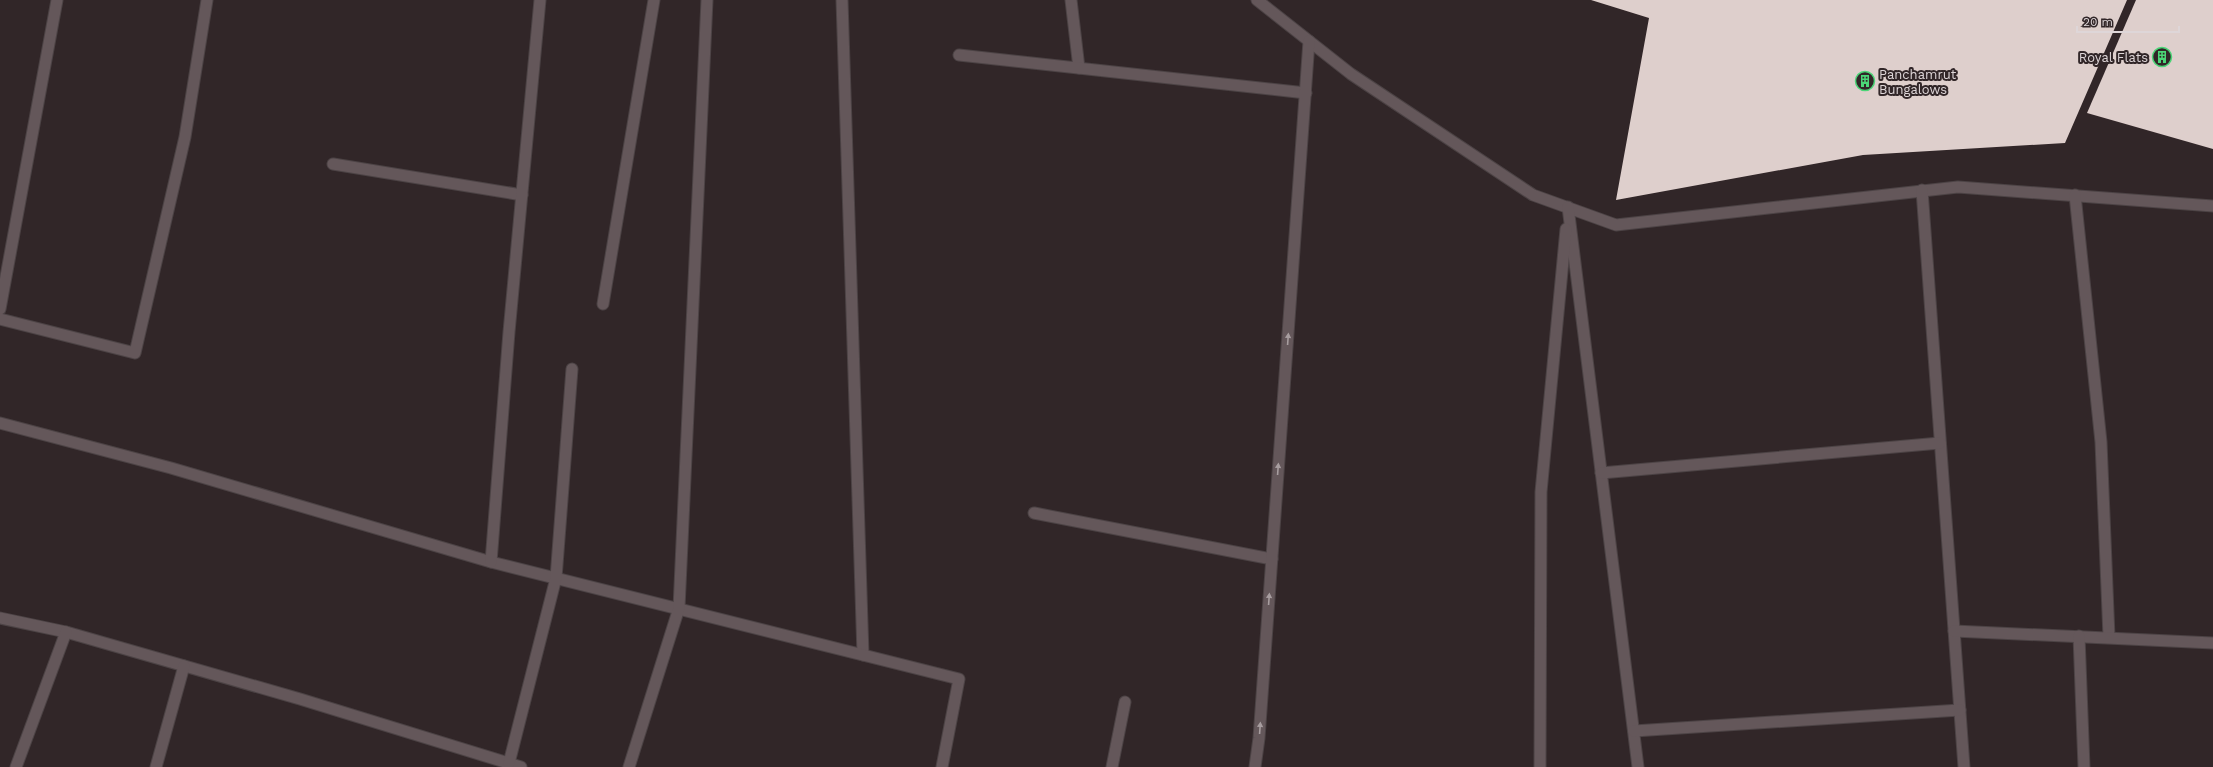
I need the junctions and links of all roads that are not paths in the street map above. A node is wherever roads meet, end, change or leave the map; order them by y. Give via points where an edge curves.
1 (57, 0) edge
2 (207, 0) edge
3 (540, 0) edge
4 (654, 0) edge
5 (707, 0) edge
6 (842, 0) edge
7 (1071, 0) edge
8 (1257, 0) edge
9 (1310, 41) junction
10 (959, 55) dead end
11 (1079, 68) junction
12 (1306, 93) junction
13 (333, 164) dead end
14 (1922, 190) junction
15 (522, 195) junction
16 (2075, 195) junction
17 (2213, 206) edge
18 (1568, 207) junction
19 (603, 304) dead end
20 (0, 310) edge
21 (0, 319) edge
22 (572, 369) dead end
23 (0, 423) edge
24 (1940, 443) junction
25 (1602, 473) junction
26 (1034, 513) dead end
27 (1272, 559) junction
28 (491, 562) junction
29 (556, 578) junction
30 (679, 608) junction
31 (0, 618) edge
32 (1954, 631) junction
33 (66, 632) junction
34 (2079, 636) junction
35 (2109, 637) junction
36 (2213, 644) edge
37 (863, 655) junction
38 (184, 666) junction
39 (1125, 702) dead end
40 (1960, 710) junction
41 (1634, 731) junction
42 (509, 763) junction
43 (16, 767) edge
44 (156, 767) edge
45 (521, 767) edge
46 (628, 767) edge
47 (942, 767) edge
48 (1112, 767) edge
49 (1255, 767) edge
50 (1540, 767) edge
51 (1638, 767) edge
52 (1964, 767) edge
53 (2084, 767) edge

1 - 20 street
2 - 21 street via 185,137 136,353
3 - 15 street
4 - 19 street
5 - 30 street
6 - 37 street
7 - 11 street
8 - 9 street
9 - 12 street
9 - 18 street via 1351,74 1533,195
10 - 11 street
11 - 12 street
27 -> 12 street
13 - 15 street
14 - 16 street via 1958,186
14 - 18 street via 1616,225
14 - 24 street
15 - 28 street
16 - 17 street
16 - 35 street via 2101,442
18 - 25 street
18 - 50 street via 1541,492
22 - 29 street
23 - 28 street via 171,468
24 - 25 street
24 - 32 street
25 - 41 street
26 - 27 street
49 -> 27 street
28 - 29 street
29 - 30 street
29 - 42 street
30 - 37 street
30 - 46 street
31 - 33 street
32 - 34 street
32 - 40 street
33 - 38 street
33 - 43 street
34 - 35 street
34 - 53 street
35 - 36 street
37 - 47 street via 959,679
38 - 42 street via 300,698
38 - 44 street
39 - 48 street
40 - 41 street
40 - 52 street
41 - 51 street
42 - 45 street

